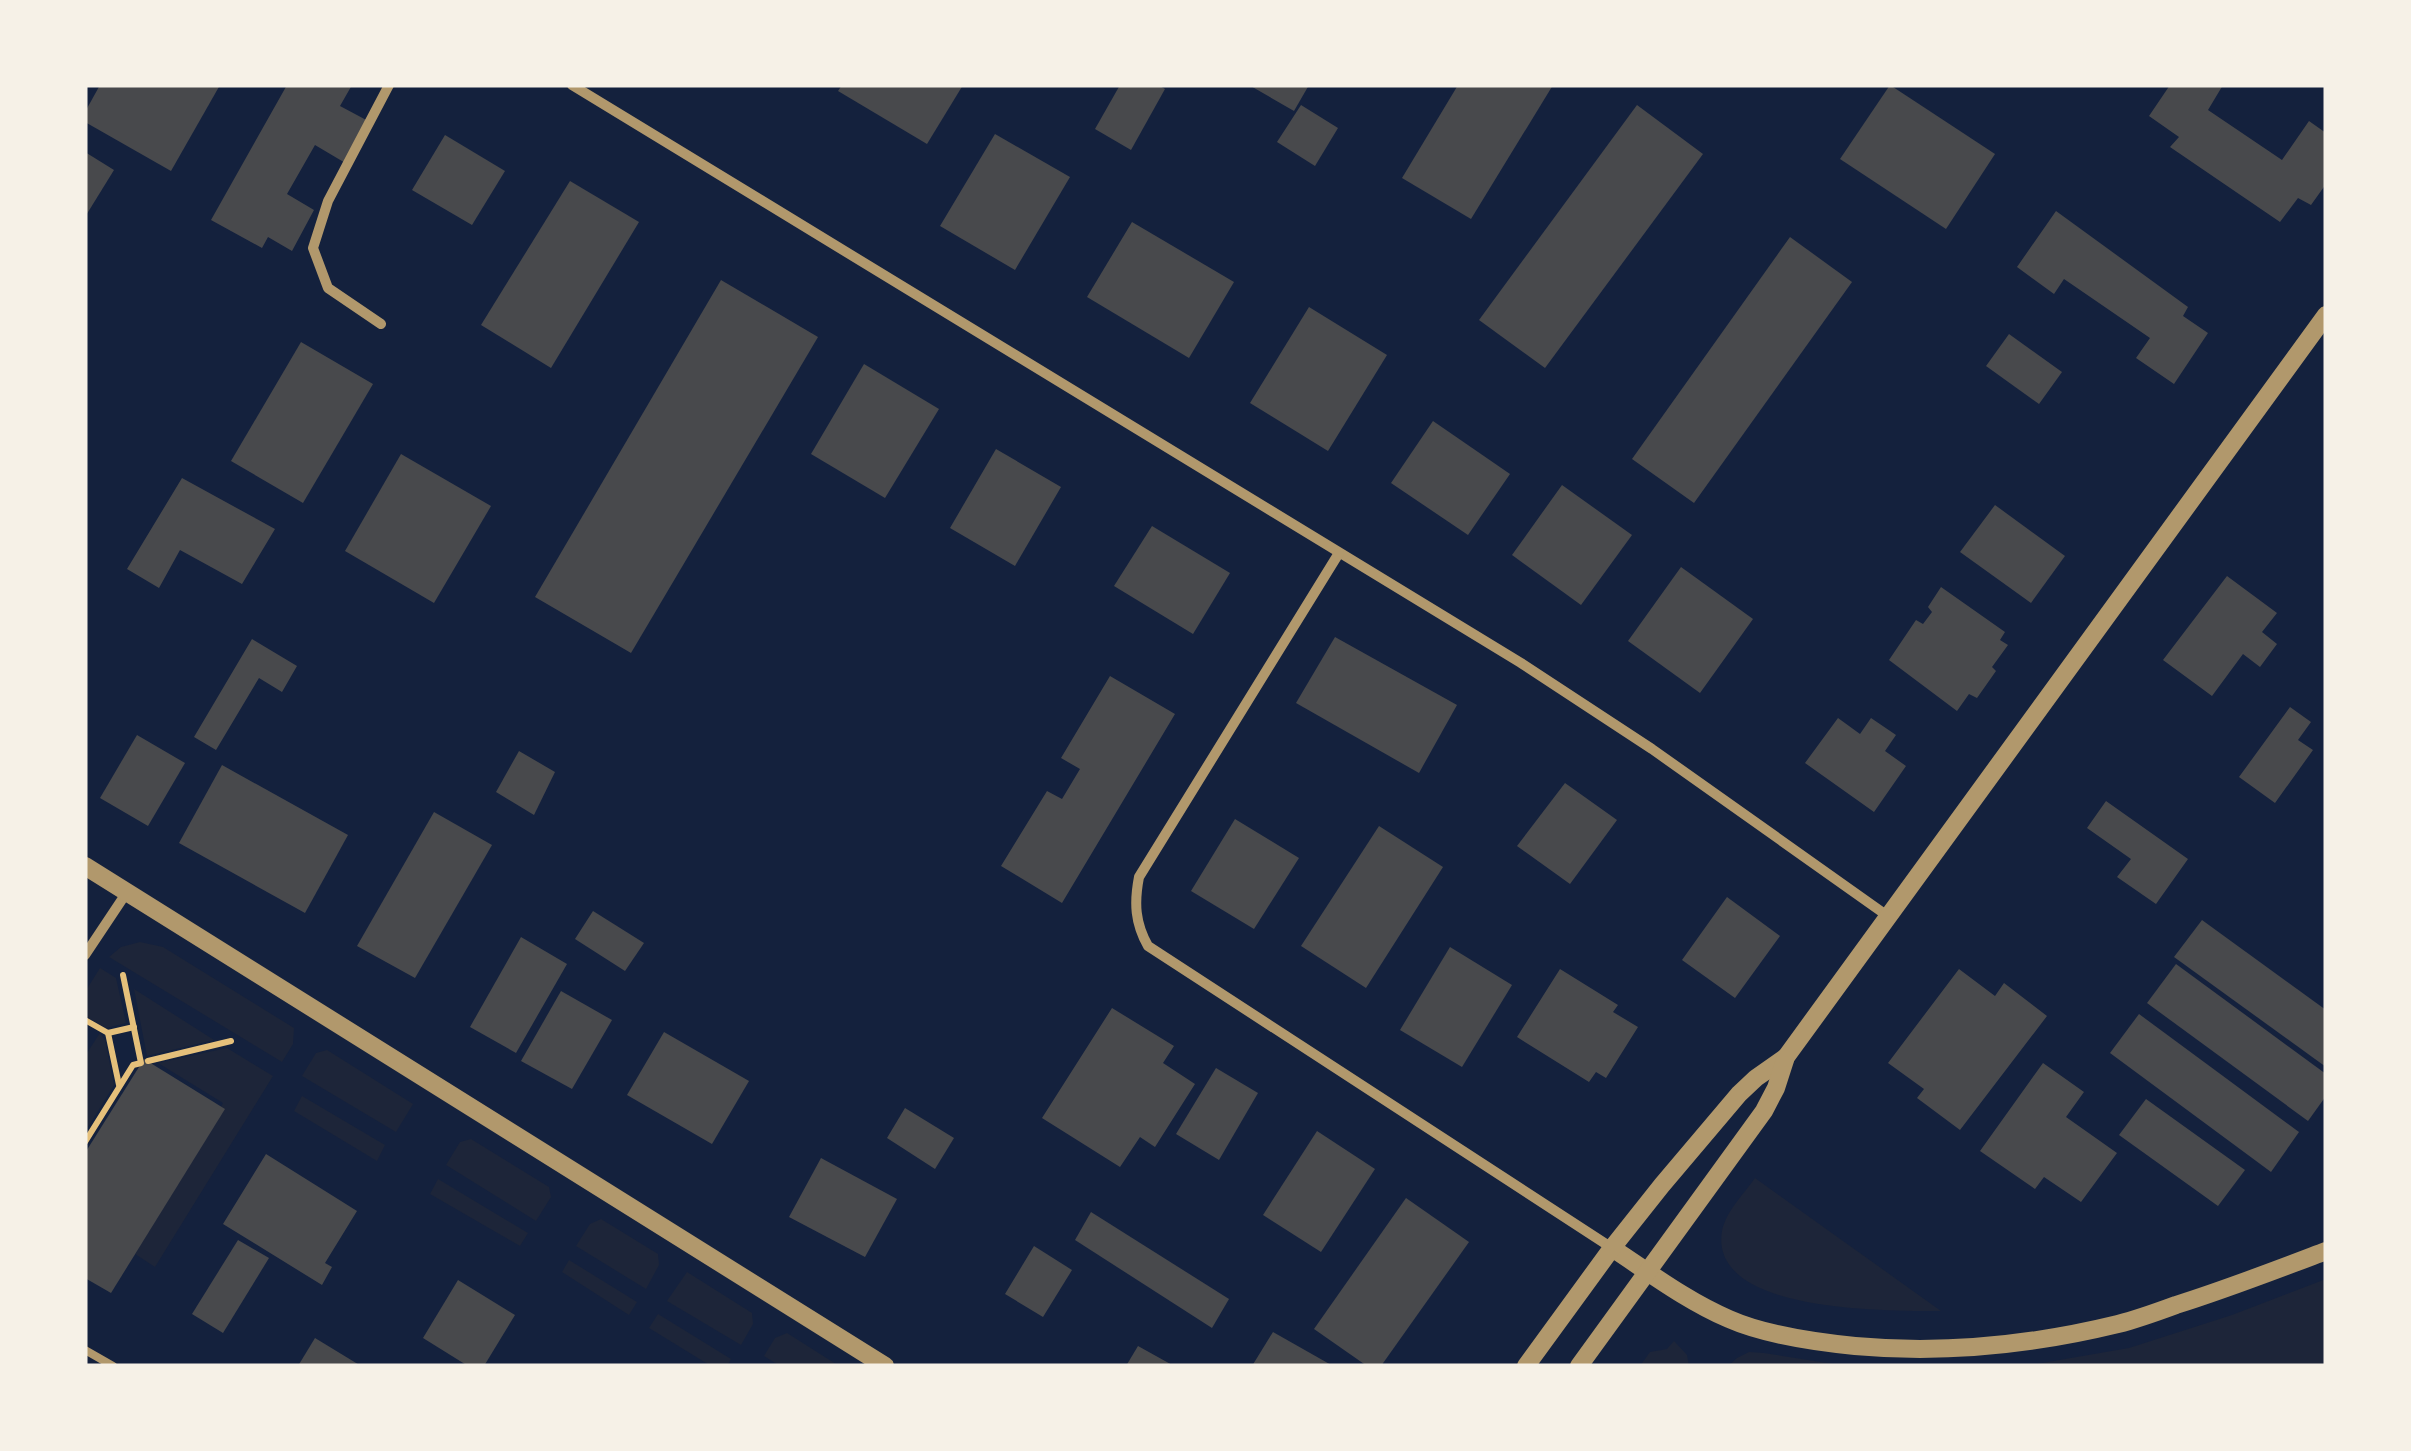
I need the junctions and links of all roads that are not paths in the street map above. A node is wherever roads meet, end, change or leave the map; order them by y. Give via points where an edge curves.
1 (389, 85) edge
2 (572, 85) edge
3 (2326, 315) edge
4 (381, 324) dead end
5 (1339, 553) junction
6 (85, 866) edge
7 (127, 892) junction
8 (1889, 917) junction
9 (85, 955) edge
10 (1786, 1057) junction
11 (1612, 1248) junction
12 (2326, 1251) edge
13 (1649, 1272) junction
14 (85, 1350) edge
15 (113, 1366) edge
16 (885, 1366) edge
17 (1526, 1366) edge
18 (1579, 1366) edge

1 - 4 street via 328,202 313,248 328,288
2 - 5 street
3 - 8 street
5 - 8 street via 1606,717
5 - 11 street via 1139,877 1139,931 1148,946
6 - 7 street
7 - 9 street
7 - 16 street
8 - 10 street
10 - 11 street via 1739,1094
10 - 13 street via 1764,1112
11 - 13 street
11 - 17 street
12 - 13 street via 2121,1323 1953,1349 1836,1344 1768,1330 1731,1320
13 - 18 street
14 - 15 lane

